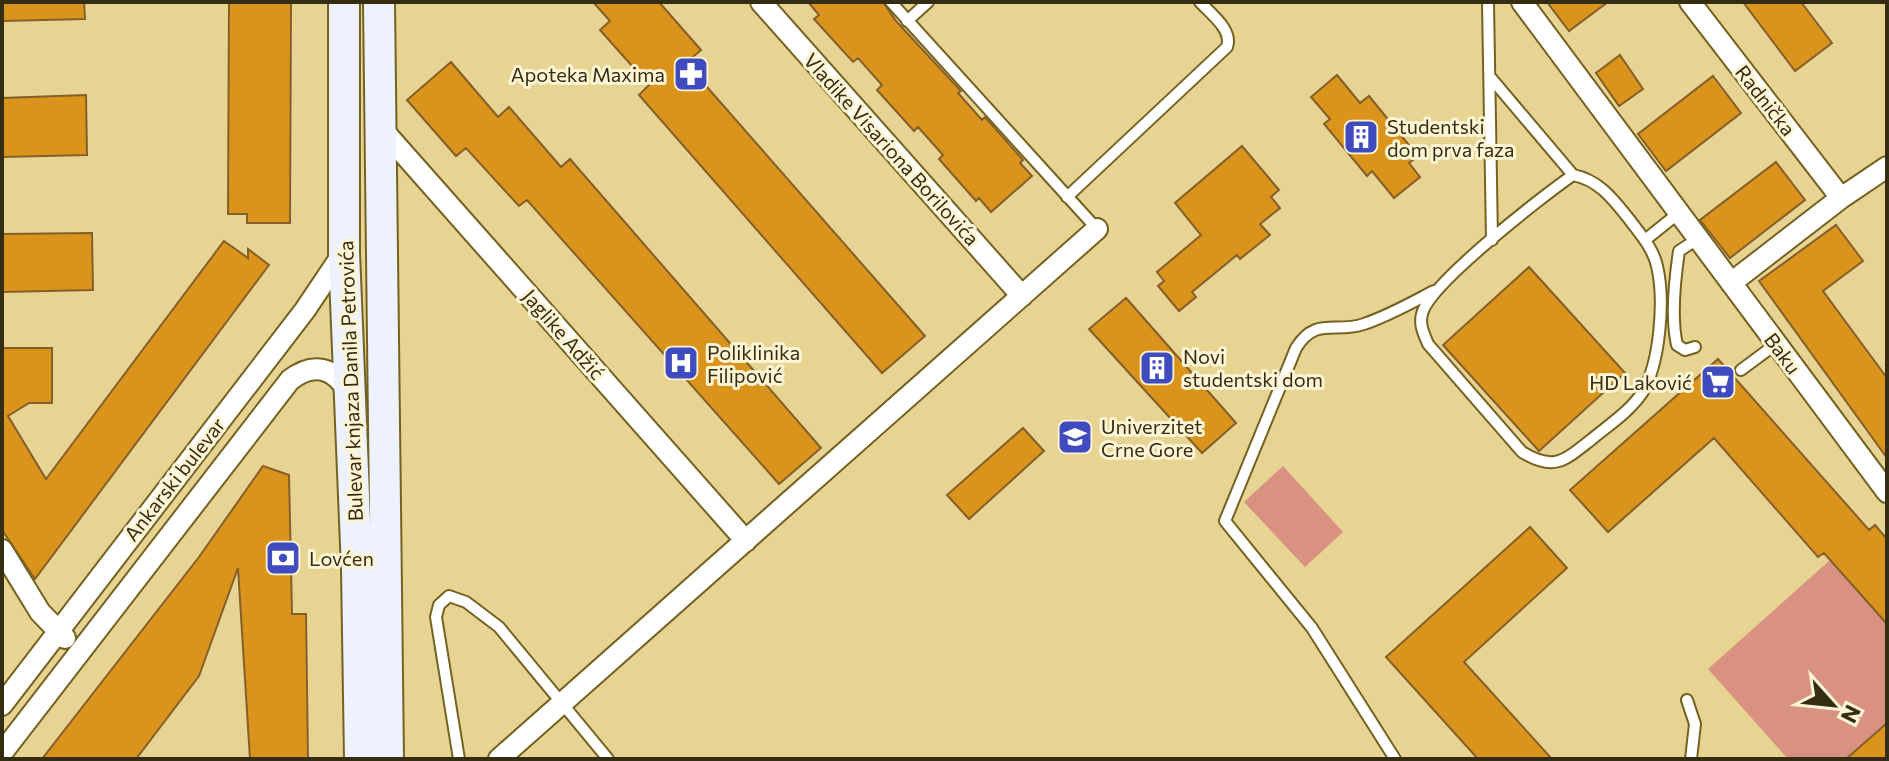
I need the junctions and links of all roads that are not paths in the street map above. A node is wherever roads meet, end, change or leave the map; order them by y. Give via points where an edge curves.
1 (344, 2) edge
2 (379, 2) edge
3 (761, 2) edge
4 (891, 2) edge
5 (928, 2) edge
6 (1200, 2) edge
7 (1488, 2) edge
8 (1522, 2) edge
9 (1690, 2) edge
10 (907, 21) junction
11 (1491, 78) junction
12 (381, 128) junction
13 (1887, 167) edge
14 (1573, 175) junction
15 (1067, 197) junction
16 (1841, 198) junction
17 (1680, 212) junction
18 (1097, 229) joint
19 (1699, 238) junction
20 (1492, 240) junction
21 (1645, 240) junction
22 (344, 252) junction
23 (1731, 283) junction
24 (1439, 288) junction
25 (1022, 296) junction
26 (1776, 344) junction
27 (1695, 347) dead end
28 (1741, 370) dead end
29 (348, 391) junction
30 (1887, 492) edge
31 (746, 541) junction
32 (2, 550) edge
33 (58, 631) junction
34 (80, 651) junction
35 (1687, 700) dead end
36 (2, 705) edge
37 (561, 705) junction
38 (2, 753) edge
39 (360, 759) edge
40 (388, 759) edge
41 (459, 759) edge
42 (499, 759) edge
43 (608, 759) edge
44 (1395, 759) edge
45 (1691, 759) edge

1 - 22 main road, Bulevar knjaza Danila Petrovića
2 - 12 main road, Bulevar knjaza Danila Petrovića
3 - 25 street, Vladike Visariona Borilovića
4 - 10 lane
5 - 10 lane
6 - 15 lane via 1227,32 1227,47
7 - 11 lane
8 - 17 street, Baku
9 - 16 street, Radnička
10 - 15 lane
11 - 14 lane
11 - 20 lane
12 - 31 street, Jaglike Adžić
12 - 40 main road, Bulevar knjaza Danila Petrovića
13 - 16 street
14 - 20 lane
14 - 21 lane via 1600,186
15 - 18 lane
16 - 23 street
17 - 19 street, Baku
17 - 21 lane
18 - 25 street
19 - 23 street, Baku
19 - 27 lane via 1679,251 1676,269 1677,345 1685,350
20 - 24 lane
21 - 24 lane via 1657,265 1660,293 1651,373 1629,409 1566,460 1551,464 1522,452 1428,344 1422,314
22 - 29 main road, Bulevar knjaza Danila Petrovića
22 - 33 street, Ankarski bulevar
23 - 26 street, Baku
24 - 44 lane via 1361,325 1318,328 1304,335 1225,521 1312,628
25 - 31 street
26 - 28 lane
26 - 30 street, Baku
29 - 34 street, Ankarski bulevar via 321,368 290,380
29 - 39 main road, Bulevar knjaza Danila Petrovića
31 - 37 street
32 - 33 street
33 - 34 street
33 - 36 street, Ankarski bulevar
34 - 38 street, Ankarski bulevar
35 - 45 lane via 1695,724
37 - 41 lane via 485,614 455,597 444,599 436,617
37 - 42 street
37 - 43 lane

